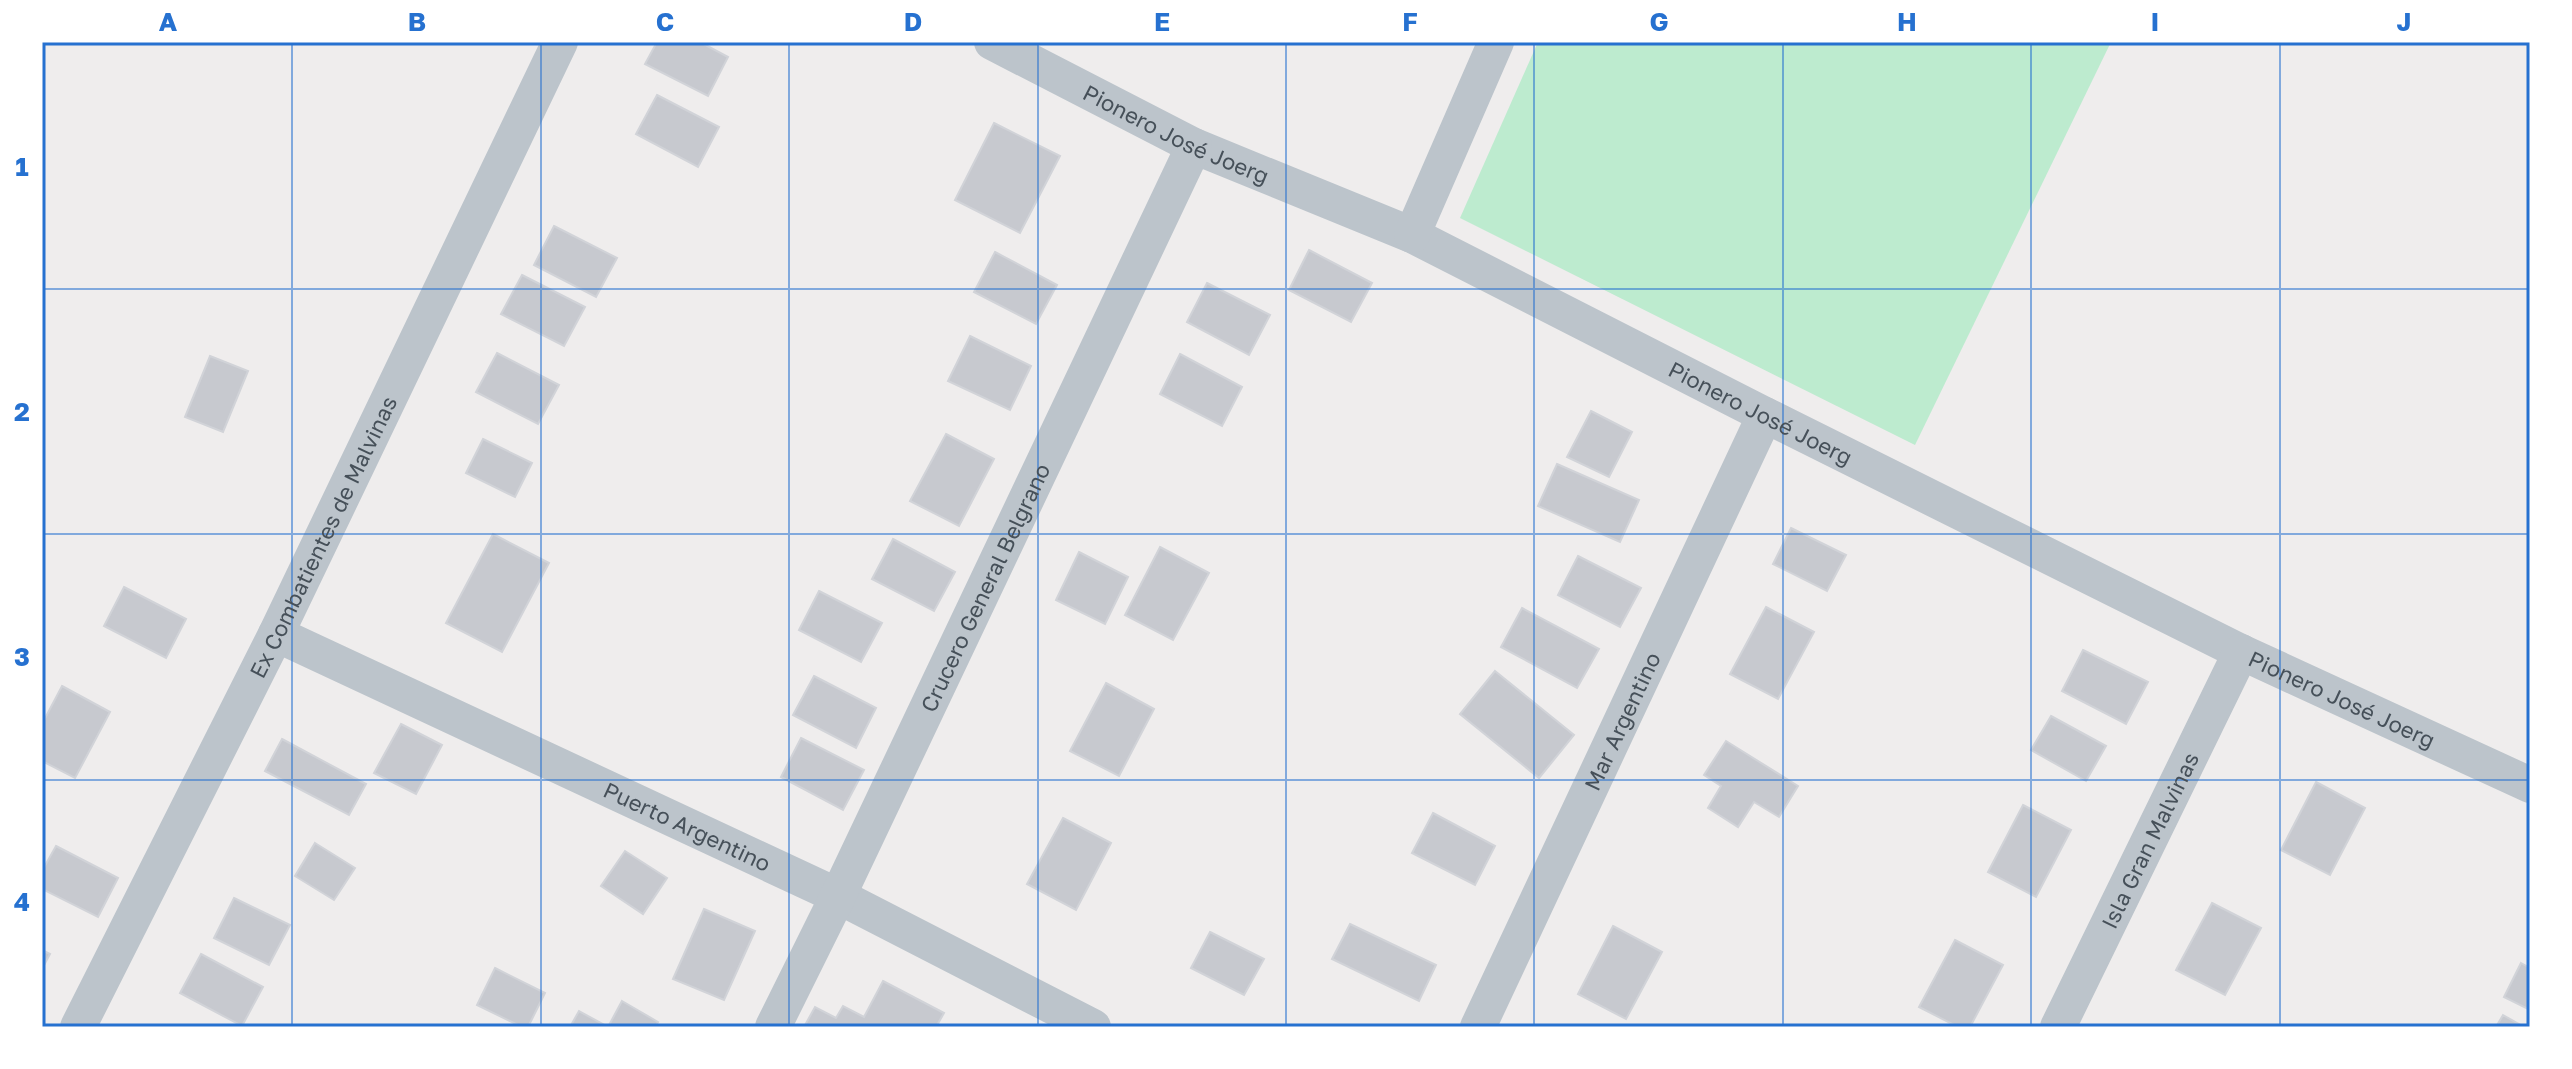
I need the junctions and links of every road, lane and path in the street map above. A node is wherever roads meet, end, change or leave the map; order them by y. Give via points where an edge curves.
1 (560, 42) edge
2 (992, 42) edge
3 (1496, 42) edge
4 (1194, 146) junction
5 (1412, 235) junction
6 (1765, 415) junction
7 (276, 634) junction
8 (2241, 652) junction
9 (2530, 785) edge
10 (838, 896) junction
11 (78, 1027) edge
12 (773, 1027) edge
13 (1093, 1027) edge
14 (1478, 1027) edge
15 (2058, 1027) edge

1 - 7 street, Ex Combatientes de Malvinas
2 - 4 street, Pionero José Joerg
3 - 5 street
4 - 5 street, Pionero José Joerg
4 - 10 street, Crucero General Belgrano
5 - 6 street, Pionero José Joerg
6 - 8 street, Pionero José Joerg
6 - 14 street, Mar Argentino
7 - 10 street, Puerto Argentino
7 - 11 street, Ex Combatientes de Malvinas
8 - 9 street, Pionero José Joerg
8 - 15 street, Isla Gran Malvinas
10 - 12 street, Crucero General Belgrano
10 - 13 street, Puerto Argentino

